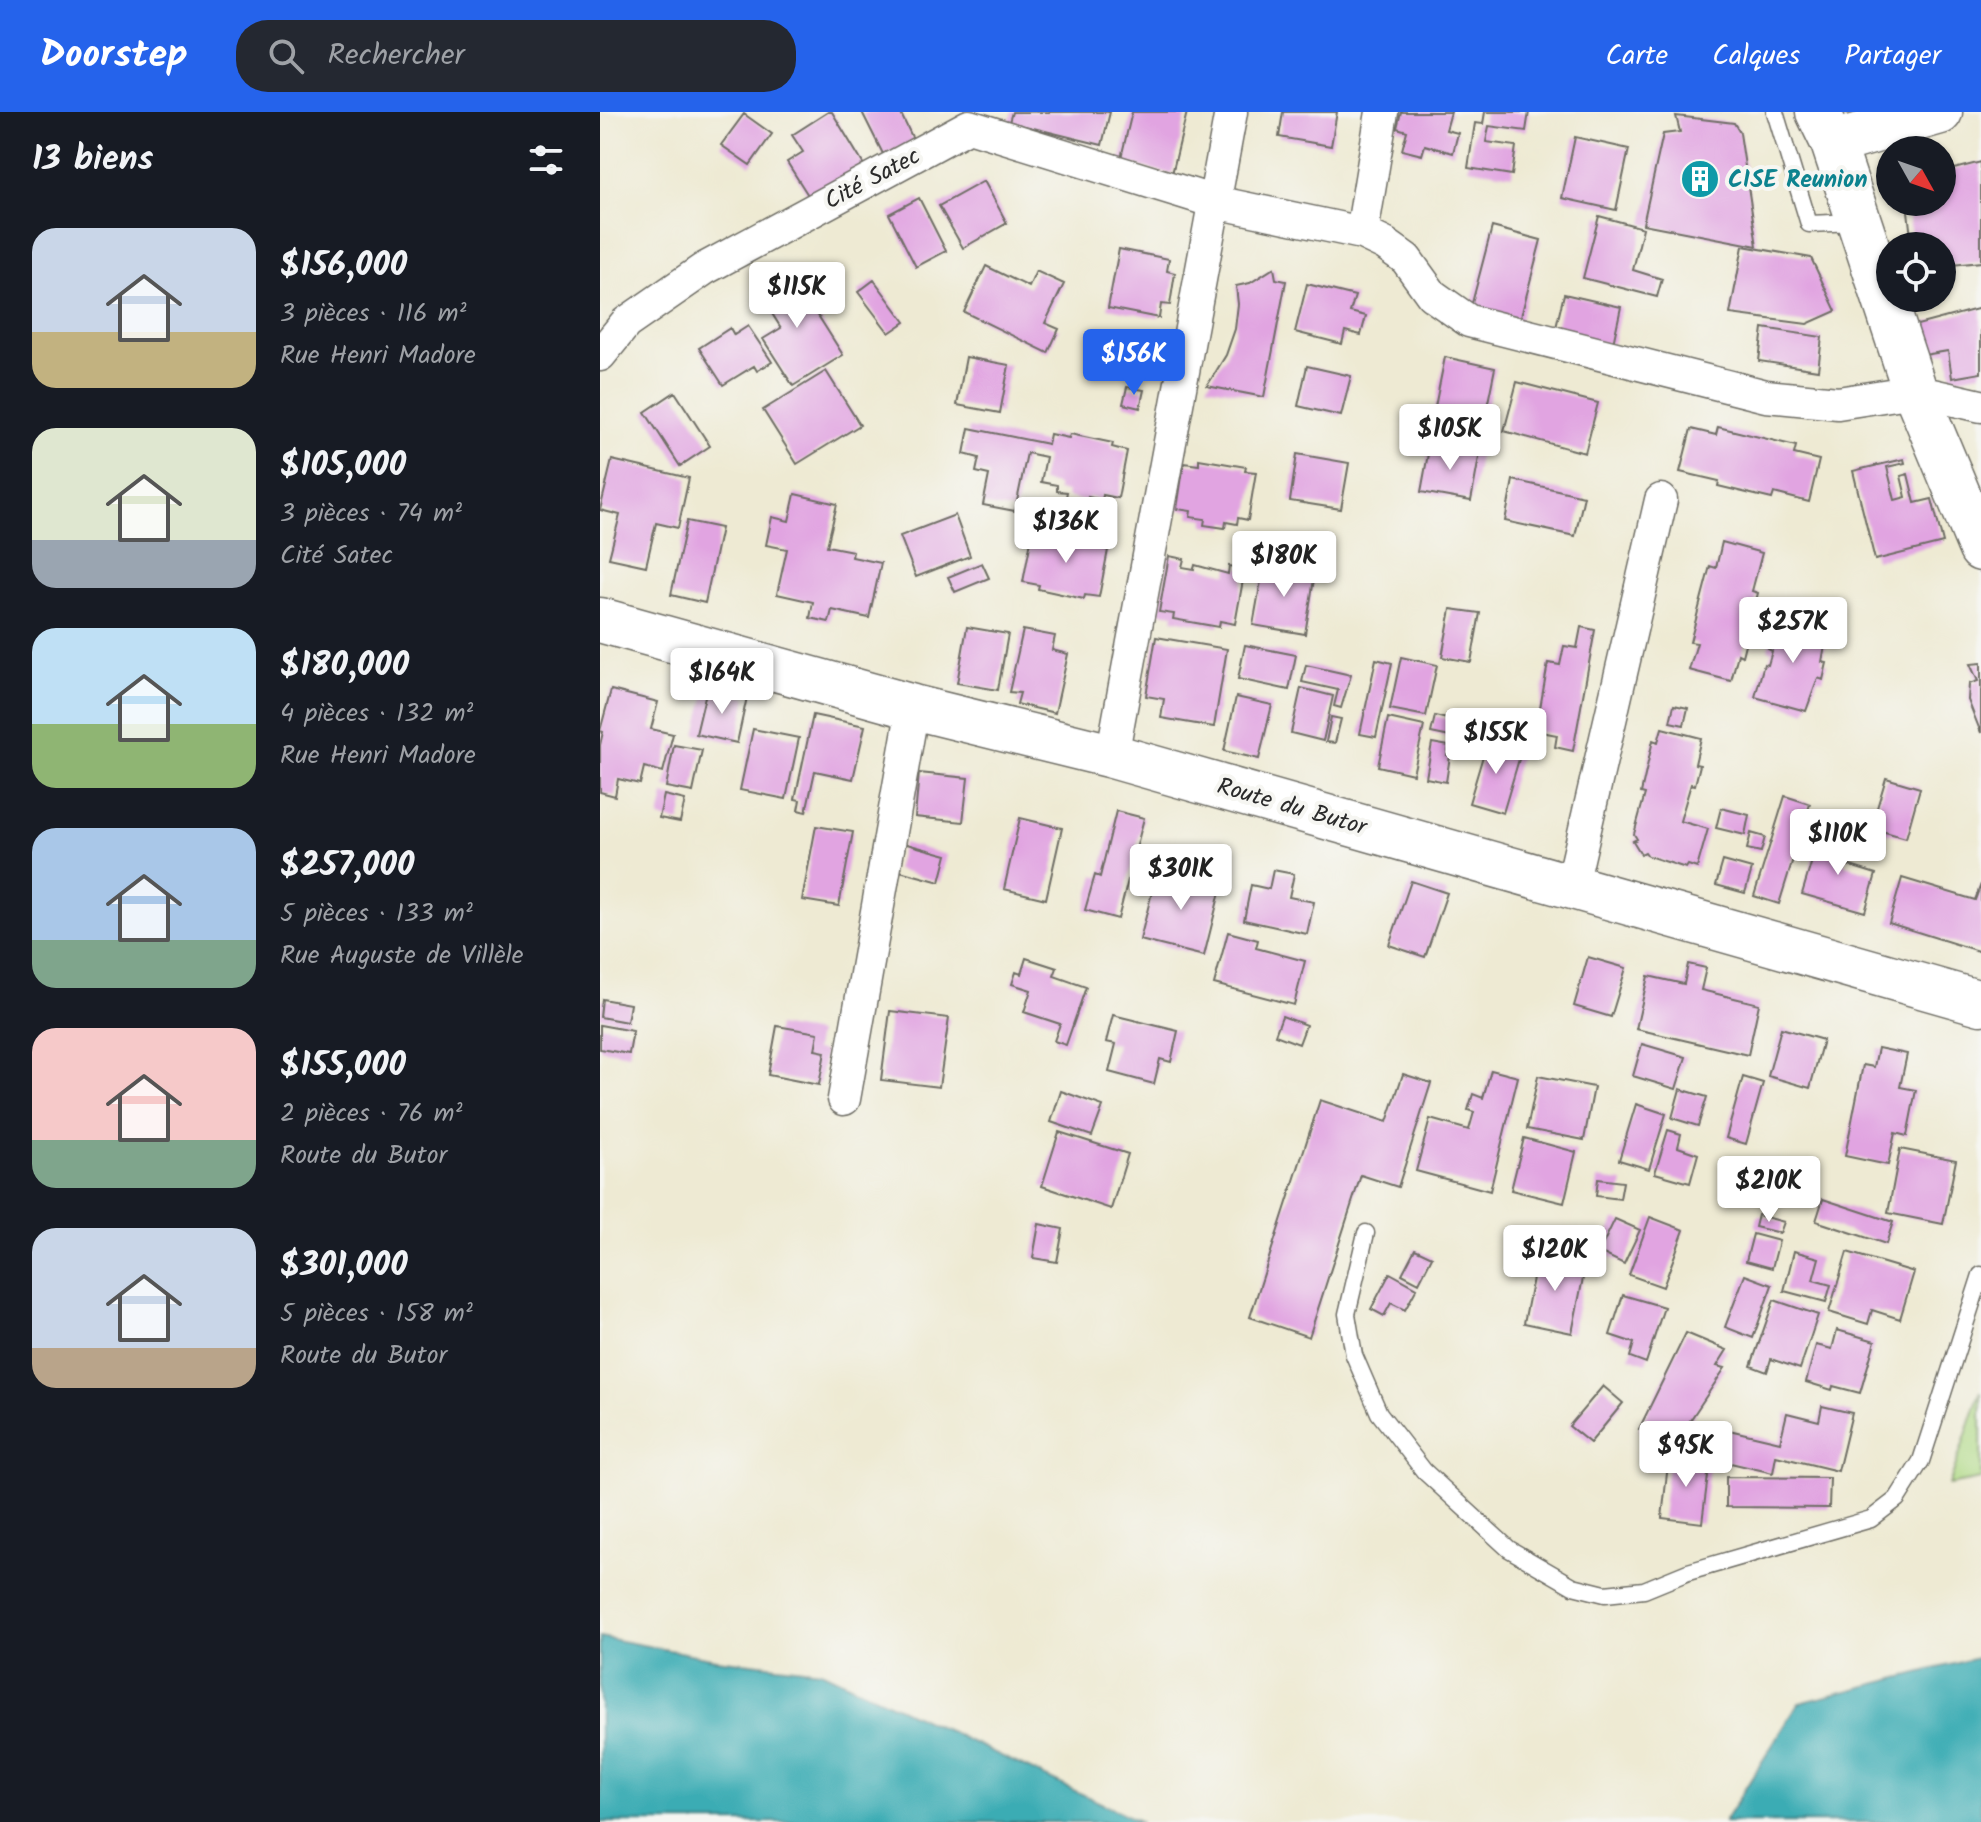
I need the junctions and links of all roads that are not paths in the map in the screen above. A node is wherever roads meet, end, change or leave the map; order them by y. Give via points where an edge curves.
1 (1231, 112) edge
2 (1382, 112) edge
3 (1775, 112) edge
4 (1940, 112) edge
5 (974, 119) edge
6 (1825, 128) edge
7 (1215, 202) junction
8 (1858, 222) junction
9 (1362, 233) junction
10 (600, 355) edge
11 (1915, 391) junction
12 (1981, 406) edge
13 (1661, 500) dead end
14 (1981, 549) edge
15 (600, 620) edge
16 (913, 707) junction
17 (1112, 756) junction
18 (1572, 885) junction
19 (1981, 1003) edge
20 (844, 1099) dead end
21 (1366, 1233) dead end
22 (1981, 1275) edge

1 - 7 street
2 - 9 street
3 - 8 lane via 1809,224
4 - 6 street
5 - 7 street, Cité Satec
5 - 10 street, Cité Satec via 704,269 626,323
6 - 8 street
7 - 9 street, Cité Satec
7 - 17 street
8 - 11 street
9 - 11 street, Cité Satec via 1406,259 1432,295 1469,321 1766,396 1838,403
11 - 12 street
11 - 14 street
13 - 18 street
15 - 16 street, Route du Butor
16 - 17 street, Route du Butor
16 - 20 street
17 - 18 street, Route du Butor
18 - 19 street, Route du Butor
21 - 22 lane via 1347,1314 1354,1355 1379,1413 1424,1471 1509,1549 1573,1586 1605,1594 1644,1590 1688,1572 1871,1519 1897,1499 1921,1461

